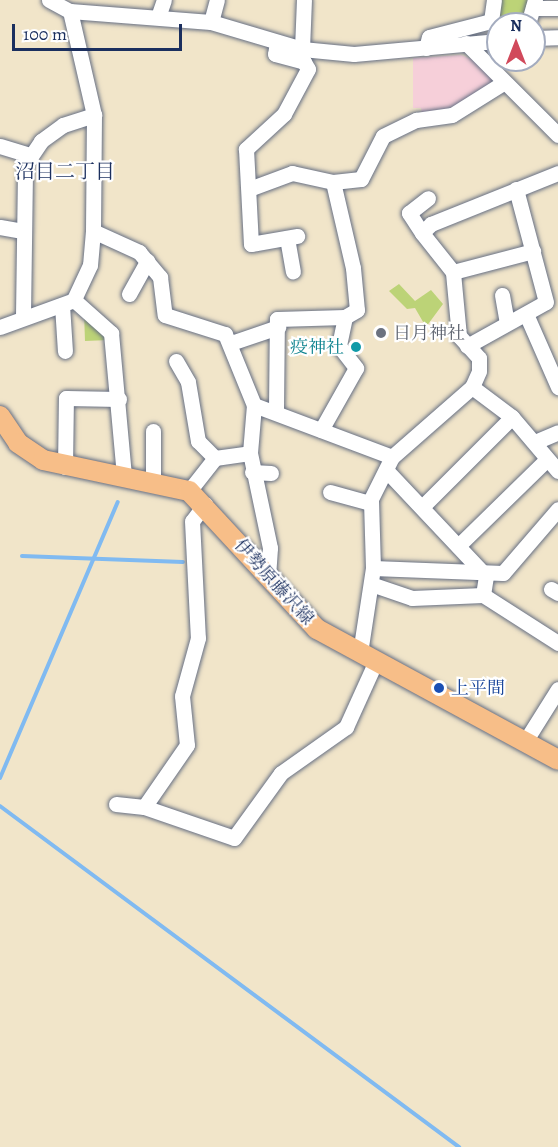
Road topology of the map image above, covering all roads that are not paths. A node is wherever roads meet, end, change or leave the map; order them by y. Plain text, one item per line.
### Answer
1 (164, 0) edge
2 (217, 0) edge
3 (304, 0) edge
4 (494, 0) edge
5 (59, 4) edge
6 (534, 4) edge
7 (558, 8) edge
8 (158, 17) junction
9 (211, 22) junction
10 (277, 42) junction
11 (486, 42) edge
12 (466, 43) junction
13 (426, 48) junction
14 (302, 49) junction
15 (503, 83) junction
16 (94, 115) junction
17 (558, 135) edge
18 (0, 146) edge
19 (29, 155) junction
20 (558, 173) edge
21 (333, 182) junction
22 (249, 189) junction
23 (516, 189) junction
24 (428, 198) dead end
25 (0, 227) edge
26 (23, 231) junction
27 (93, 231) junction
28 (422, 233) junction
29 (532, 251) junction
30 (147, 261) junction
31 (293, 271) dead end
32 (453, 272) junction
33 (129, 294) dead end
34 (502, 295) dead end
35 (68, 303) junction
36 (23, 315) junction
37 (345, 317) junction
38 (507, 322) junction
39 (532, 322) junction
40 (0, 327) edge
41 (278, 327) junction
42 (231, 343) junction
43 (467, 346) junction
44 (65, 351) dead end
45 (554, 361) edge
46 (175, 367) dead end
47 (472, 387) junction
48 (558, 387) edge
49 (119, 399) junction
50 (254, 405) junction
51 (0, 416) edge
52 (282, 416) junction
53 (512, 417) junction
54 (321, 430) junction
55 (153, 431) dead end
56 (558, 432) edge
57 (535, 442) junction
58 (250, 453) junction
59 (215, 458) junction
60 (547, 459) junction
61 (389, 463) junction
62 (65, 467) junction
63 (558, 471) edge
64 (252, 472) junction
65 (272, 472) dead end
66 (124, 475) junction
67 (153, 480) junction
68 (189, 490) junction
69 (330, 492) dead end
70 (370, 502) junction
71 (205, 504) junction
72 (422, 507) junction
73 (558, 509) edge
74 (458, 546) junction
75 (268, 575) junction
76 (372, 576) junction
77 (486, 576) junction
78 (483, 595) junction
79 (558, 643) edge
80 (368, 657) junction
81 (558, 689) edge
82 (526, 740) junction
83 (558, 760) edge
84 (116, 804) dead end
85 (144, 807) junction

1 - 8 street
2 - 9 street
3 - 14 street
4 - 13 street
5 - 8 street
5 - 16 street
6 - 7 street
8 - 9 street
9 - 10 street
10 - 14 street
10 - 22 street
11 - 12 street
12 - 13 street
12 - 15 street
13 - 14 street
15 - 17 street
15 - 21 street
16 - 19 street
16 - 27 street
18 - 19 street
19 - 26 street
20 - 23 street
21 - 22 street
21 - 37 street
22 - 31 street
23 - 28 street
23 - 29 street
24 - 28 street
25 - 26 street
26 - 36 street
27 - 30 street
27 - 35 street
28 - 32 street
29 - 32 street
29 - 39 street
30 - 33 street
30 - 42 street
32 - 43 street
34 - 38 street
35 - 36 street
35 - 44 street
35 - 49 street
36 - 40 street
37 - 41 street
37 - 54 street
38 - 39 street
38 - 43 street
39 - 45 street
41 - 42 street
41 - 52 street
42 - 50 street
43 - 47 street
45 - 48 street
46 - 59 street
47 - 53 street
47 - 61 street
49 - 62 street
49 - 66 street
50 - 52 street
50 - 58 street
51 - 62 main road, 伊勢原藤沢線
52 - 54 street
53 - 57 street
53 - 72 street
54 - 61 street
55 - 67 street
56 - 57 street
57 - 60 street
58 - 59 street
58 - 64 street
59 - 68 street
60 - 63 street
60 - 74 street
61 - 70 street
61 - 72 street
62 - 66 main road, 伊勢原藤沢線
64 - 65 street
64 - 75 street
66 - 67 main road, 伊勢原藤沢線
67 - 68 main road, 伊勢原藤沢線
68 - 71 main road, 伊勢原藤沢線
69 - 70 street
70 - 76 street
71 - 75 main road, 伊勢原藤沢線
71 - 85 street
72 - 74 street
73 - 77 street
74 - 77 street
75 - 80 main road, 伊勢原藤沢線
76 - 77 street
76 - 78 street
76 - 80 street
77 - 78 street
78 - 79 street
80 - 82 main road, 伊勢原藤沢線
80 - 85 street
81 - 82 street
82 - 83 main road, 伊勢原藤沢線
84 - 85 street

